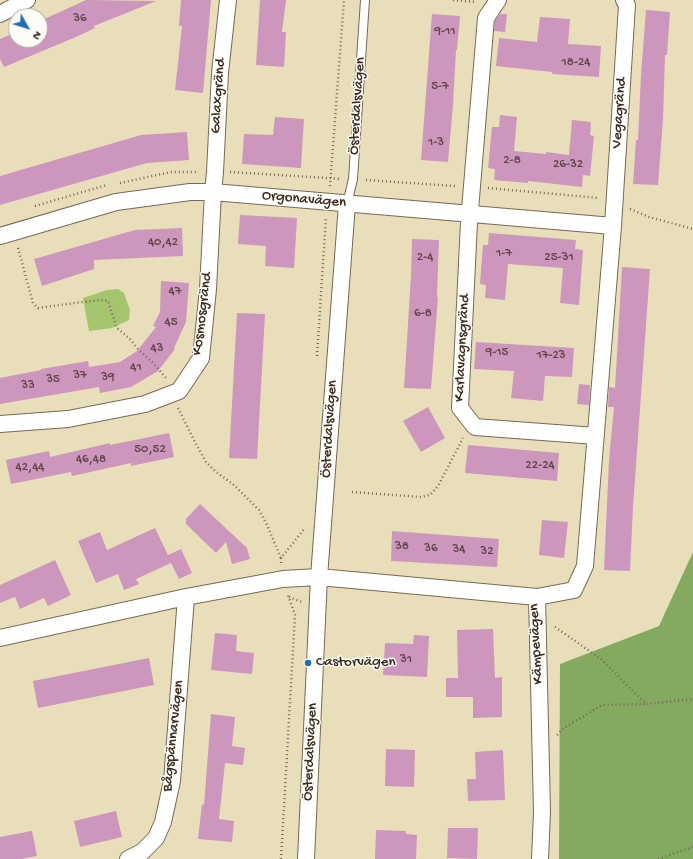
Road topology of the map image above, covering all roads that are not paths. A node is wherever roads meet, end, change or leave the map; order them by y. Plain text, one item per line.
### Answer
1 (28, 0) edge
2 (228, 0) edge
3 (365, 0) edge
4 (498, 0) edge
5 (624, 0) edge
6 (0, 14) edge
7 (213, 192) junction
8 (347, 204) junction
9 (470, 214) junction
10 (613, 226) junction
11 (0, 236) edge
12 (0, 424) edge
13 (596, 436) junction
14 (319, 577) junction
15 (186, 597) junction
16 (537, 597) junction
17 (0, 638) edge
18 (128, 859) edge
19 (306, 859) edge
20 (540, 859) edge

1 - 6 street
2 - 7 street, Galaxgränd
3 - 8 lane, Österdalsvägen
4 - 9 street
5 - 10 street, Vegagränd
7 - 8 street, Orgonavägen
7 - 11 street, Orgonavägen
7 - 12 street, Kosmosgränd
8 - 9 street, Orgonavägen
8 - 14 street, Österdalsvägen
9 - 10 street, Orgonavägen
9 - 13 street, Karlavagnsgränd
10 - 13 street
13 - 16 street
14 - 15 street
14 - 16 street, Kämpevägen
14 - 19 street, Österdalsvägen
15 - 17 street
15 - 18 street, Bågspännarvägen
16 - 20 street, Kämpevägen

